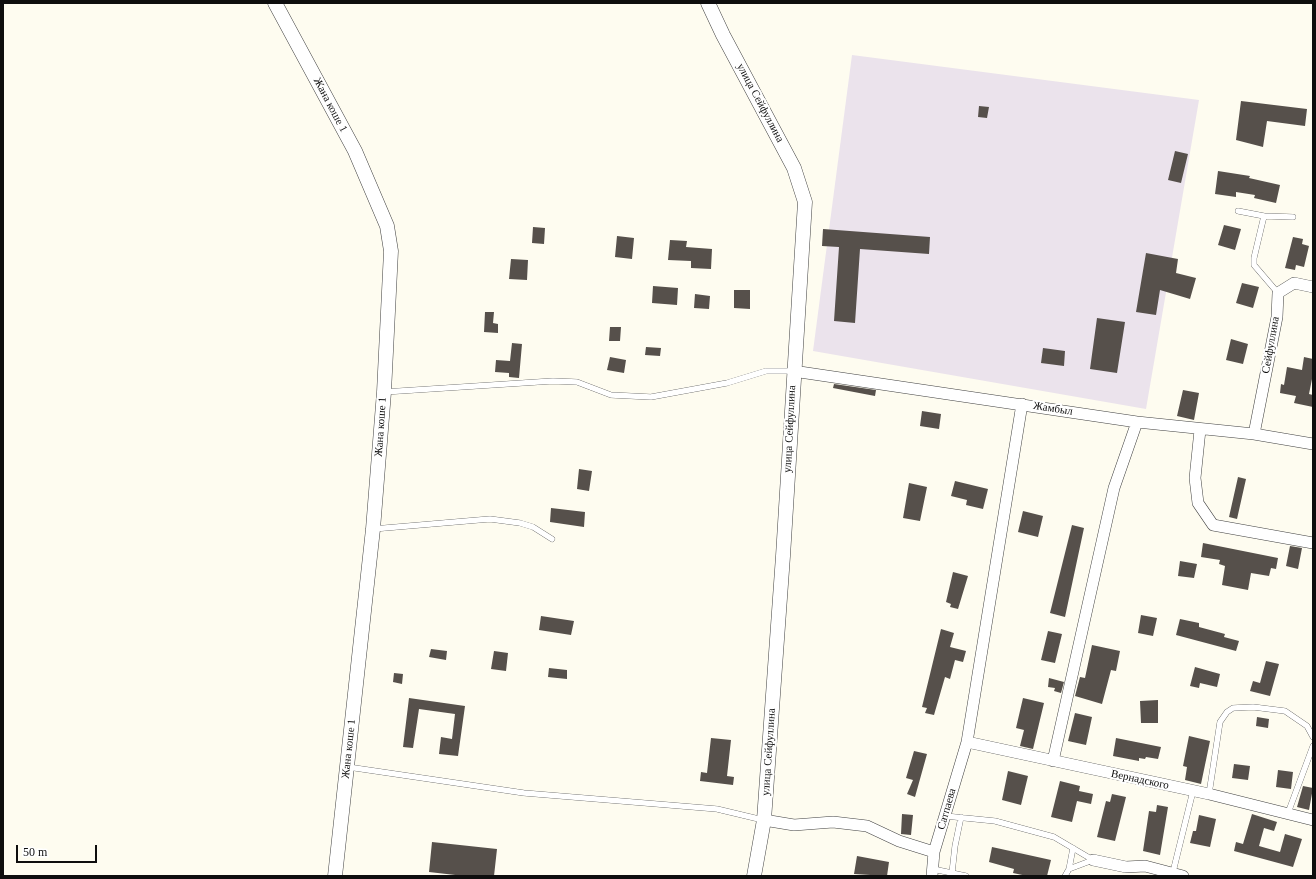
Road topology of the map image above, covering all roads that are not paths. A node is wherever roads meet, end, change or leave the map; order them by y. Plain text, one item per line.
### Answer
1 (275, 3) edge
2 (708, 3) edge
3 (1238, 212) dead end
4 (1264, 216) junction
5 (1293, 217) dead end
6 (1313, 287) edge
7 (1278, 293) junction
8 (793, 371) junction
9 (384, 392) junction
10 (1022, 404) junction
11 (1137, 422) junction
12 (1200, 430) junction
13 (1254, 434) junction
14 (1313, 444) edge
15 (373, 529) junction
16 (552, 539) dead end
17 (1313, 543) edge
18 (1313, 737) edge
19 (967, 742) junction
20 (1313, 746) edge
21 (1053, 761) junction
22 (347, 767) junction
23 (1193, 791) junction
24 (1209, 794) junction
25 (1288, 813) junction
26 (945, 816) junction
27 (961, 818) junction
28 (764, 820) junction
29 (1313, 820) edge
30 (1073, 848) junction
31 (934, 852) junction
32 (1093, 860) junction
33 (1069, 869) junction
34 (932, 873) edge
35 (952, 873) junction
36 (1178, 874) edge
37 (335, 876) edge
38 (754, 876) edge
39 (966, 876) edge
40 (1065, 876) edge

1 - 9 street, Жана коше 1
2 - 8 street, улица Сейфуллина
3 - 4 lane
4 - 5 lane
4 - 7 lane
6 - 7 street
7 - 13 street, Сейфуллина
8 - 9 lane
8 - 10 street, Жамбыл
8 - 28 street, улица Сейфуллина
9 - 15 street, Жана коше 1
10 - 11 street, Жамбыл
10 - 19 street, Сатпаева
11 - 12 street, Жамбыл
11 - 21 street
12 - 13 street, Жамбыл
12 - 17 street
13 - 14 street, Жамбыл
15 - 16 lane
15 - 22 street, Жана коше 1
18 - 24 lane
19 - 21 street, Вернадского
19 - 26 street, Сатпаева
20 - 25 lane
21 - 23 street, Вернадского
22 - 28 lane
22 - 37 street, Жана коше 1
23 - 24 street, Вернадского
23 - 36 lane
24 - 25 street, Вернадского
25 - 29 street, Вернадского
26 - 27 lane
26 - 31 street, Сатпаева
27 - 30 lane
27 - 35 lane
28 - 31 street
28 - 38 street, улица Сейфуллина
30 - 32 lane
30 - 33 lane
31 - 34 street, Сатпаева
32 - 33 lane
32 - 36 street
33 - 40 lane
34 - 35 lane
35 - 39 lane

